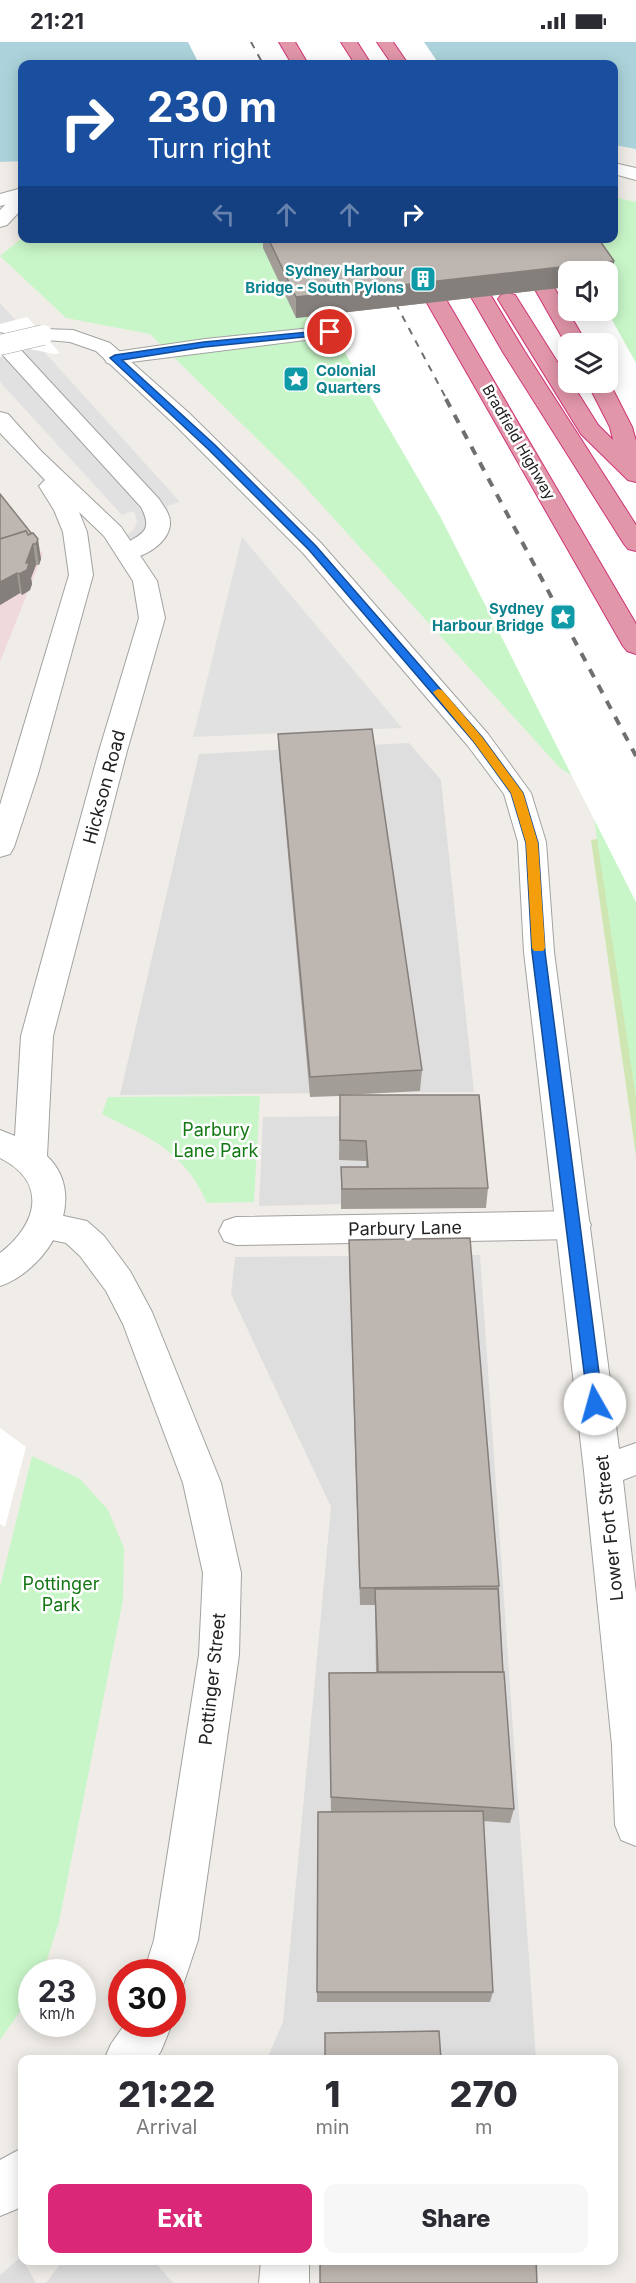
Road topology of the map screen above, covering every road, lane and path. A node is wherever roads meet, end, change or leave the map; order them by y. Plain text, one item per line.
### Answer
1 (287, 42) edge
2 (349, 42) edge
3 (386, 42) edge
4 (298, 60) edge
5 (360, 60) edge
6 (397, 60) edge
7 (618, 170) edge
8 (636, 174) edge
9 (18, 197) edge
10 (0, 200) edge
11 (18, 201) edge
12 (0, 221) edge
13 (403, 243) edge
14 (449, 243) edge
15 (496, 279) edge
16 (542, 284) edge
17 (330, 332) dead end
18 (571, 333) edge
19 (0, 339) edge
20 (0, 345) edge
21 (115, 358) junction
22 (604, 393) edge
23 (0, 419) edge
24 (33, 456) junction
25 (634, 472) edge
26 (636, 544) edge
27 (128, 553) junction
28 (636, 646) edge
29 (0, 847) edge
30 (0, 1143) edge
31 (30, 1160) junction
32 (574, 1225) junction
33 (45, 1226) junction
34 (236, 1232) dead end
35 (0, 1272) edge
36 (625, 1466) edge
37 (634, 1744) edge
38 (636, 1825) edge
39 (170, 1959) edge
40 (144, 2037) edge
41 (131, 2055) edge
42 (18, 2176) edge
43 (0, 2192) edge
44 (285, 2265) edge
45 (284, 2283) edge

1 - 4 highway
2 - 5 highway
3 - 6 highway
7 - 8 street
9 - 10 street
11 - 12 street
13 - 28 highway, Bradfield Highway
14 - 26 highway
15 - 25 highway
16 - 18 highway
17 - 21 street
19 - 27 street
20 - 21 street, Lower Fort Street, bridge
21 - 32 street, Lower Fort Street
22 - 25 highway
23 - 24 street, Hickson Road
24 - 27 street, Hickson Road
24 - 29 street, Hickson Road
27 - 31 street, Hickson Road
30 - 31 street
31 - 33 street
32 - 34 street, Parbury Lane
32 - 36 street, Lower Fort Street
33 - 35 street
33 - 39 street, Pottinger Street
36 - 37 street, Lower Fort Street
37 - 38 street, Lower Fort Street
40 - 41 street
42 - 43 street
44 - 45 street

